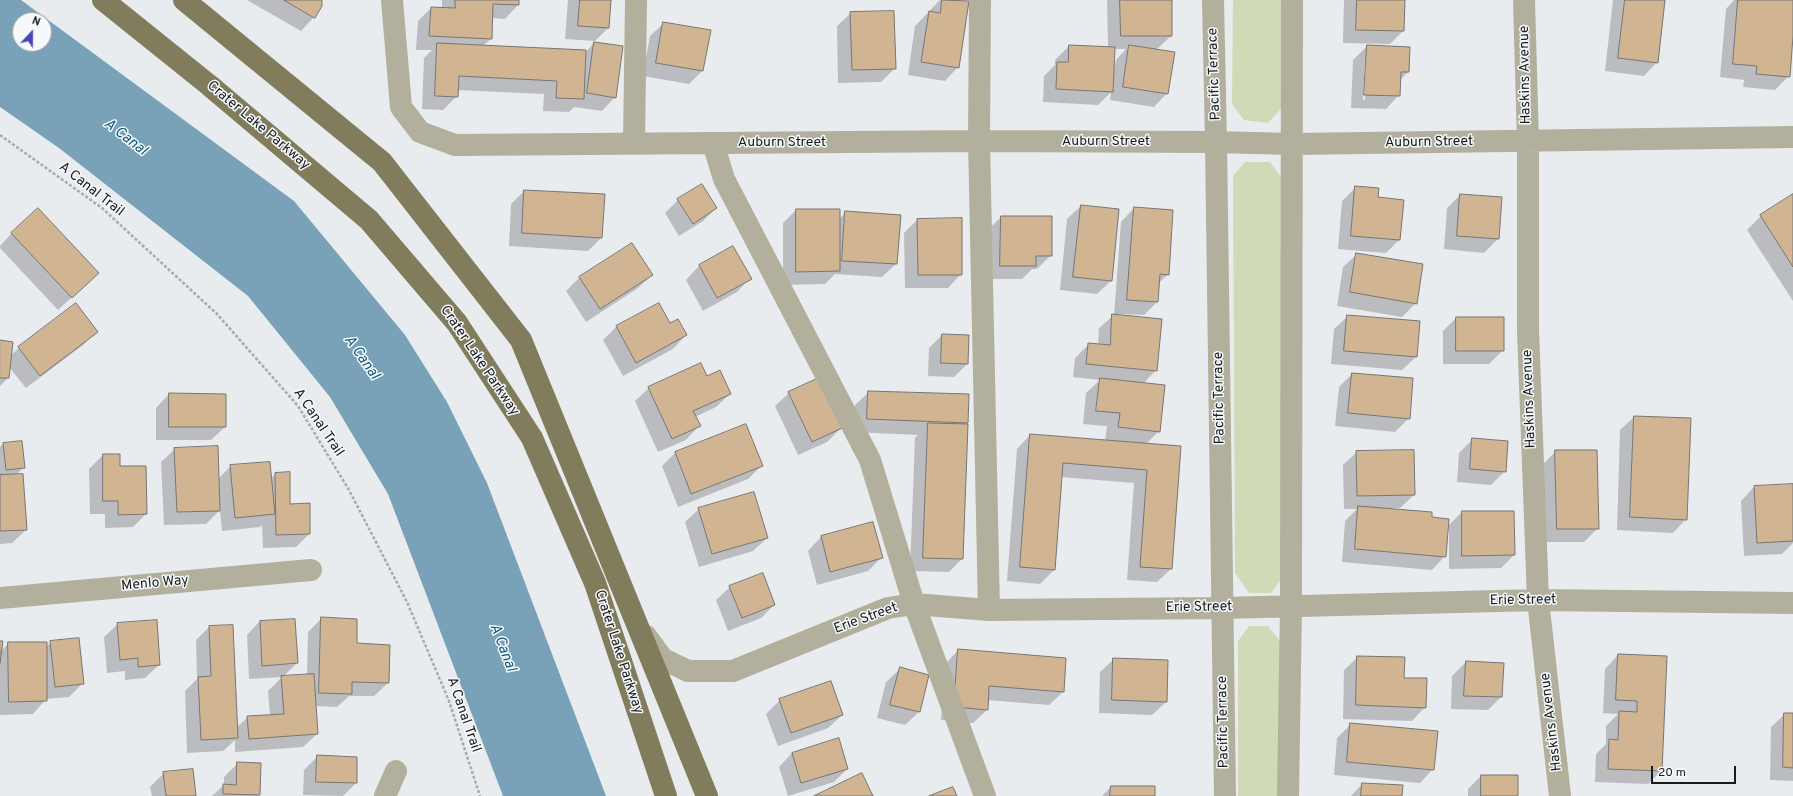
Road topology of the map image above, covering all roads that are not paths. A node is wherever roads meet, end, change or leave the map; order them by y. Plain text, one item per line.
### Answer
1 (103, 0) edge
2 (184, 0) edge
3 (392, 0) edge
4 (636, 0) edge
5 (980, 0) edge
6 (1212, 0) edge
7 (1292, 0) edge
8 (1524, 0) edge
9 (1793, 137) edge
10 (979, 141) junction
11 (1216, 142) junction
12 (1528, 142) junction
13 (713, 143) junction
14 (634, 144) junction
15 (1293, 144) junction
16 (311, 570) dead end
17 (0, 598) edge
18 (1538, 600) junction
19 (1793, 603) edge
20 (914, 604) junction
21 (1291, 606) junction
22 (1222, 608) junction
23 (989, 610) junction
24 (638, 626) junction
25 (396, 771) dead end
26 (385, 796) edge
27 (666, 796) edge
28 (707, 796) edge
29 (985, 796) edge
30 (1225, 796) edge
31 (1288, 796) edge
32 (1560, 796) edge

1 - 27 main road, Crater Lake Parkway
2 - 24 main road, Crater Lake Parkway
3 - 14 street, Auburn Street
4 - 14 street
5 - 10 street
6 - 11 street, Pacific Terrace
7 - 15 street
8 - 12 street, Haskins Avenue
9 - 12 street, Auburn Street
10 - 11 street, Auburn Street
10 - 13 street, Auburn Street
10 - 23 street
11 - 15 street, Auburn Street
11 - 22 street, Pacific Terrace
12 - 15 street, Auburn Street
12 - 18 street, Haskins Avenue
13 - 14 street, Auburn Street
13 - 20 street
15 - 21 street
16 - 17 street, Menlo Way
18 - 19 street, Erie Street
18 - 21 street, Erie Street
18 - 32 street, Haskins Avenue
20 - 23 street, Erie Street
20 - 24 street, Erie Street
20 - 29 street
21 - 22 street, Erie Street
21 - 31 street
22 - 23 street, Erie Street
22 - 30 street, Pacific Terrace
24 - 28 main road, Crater Lake Parkway
25 - 26 street

